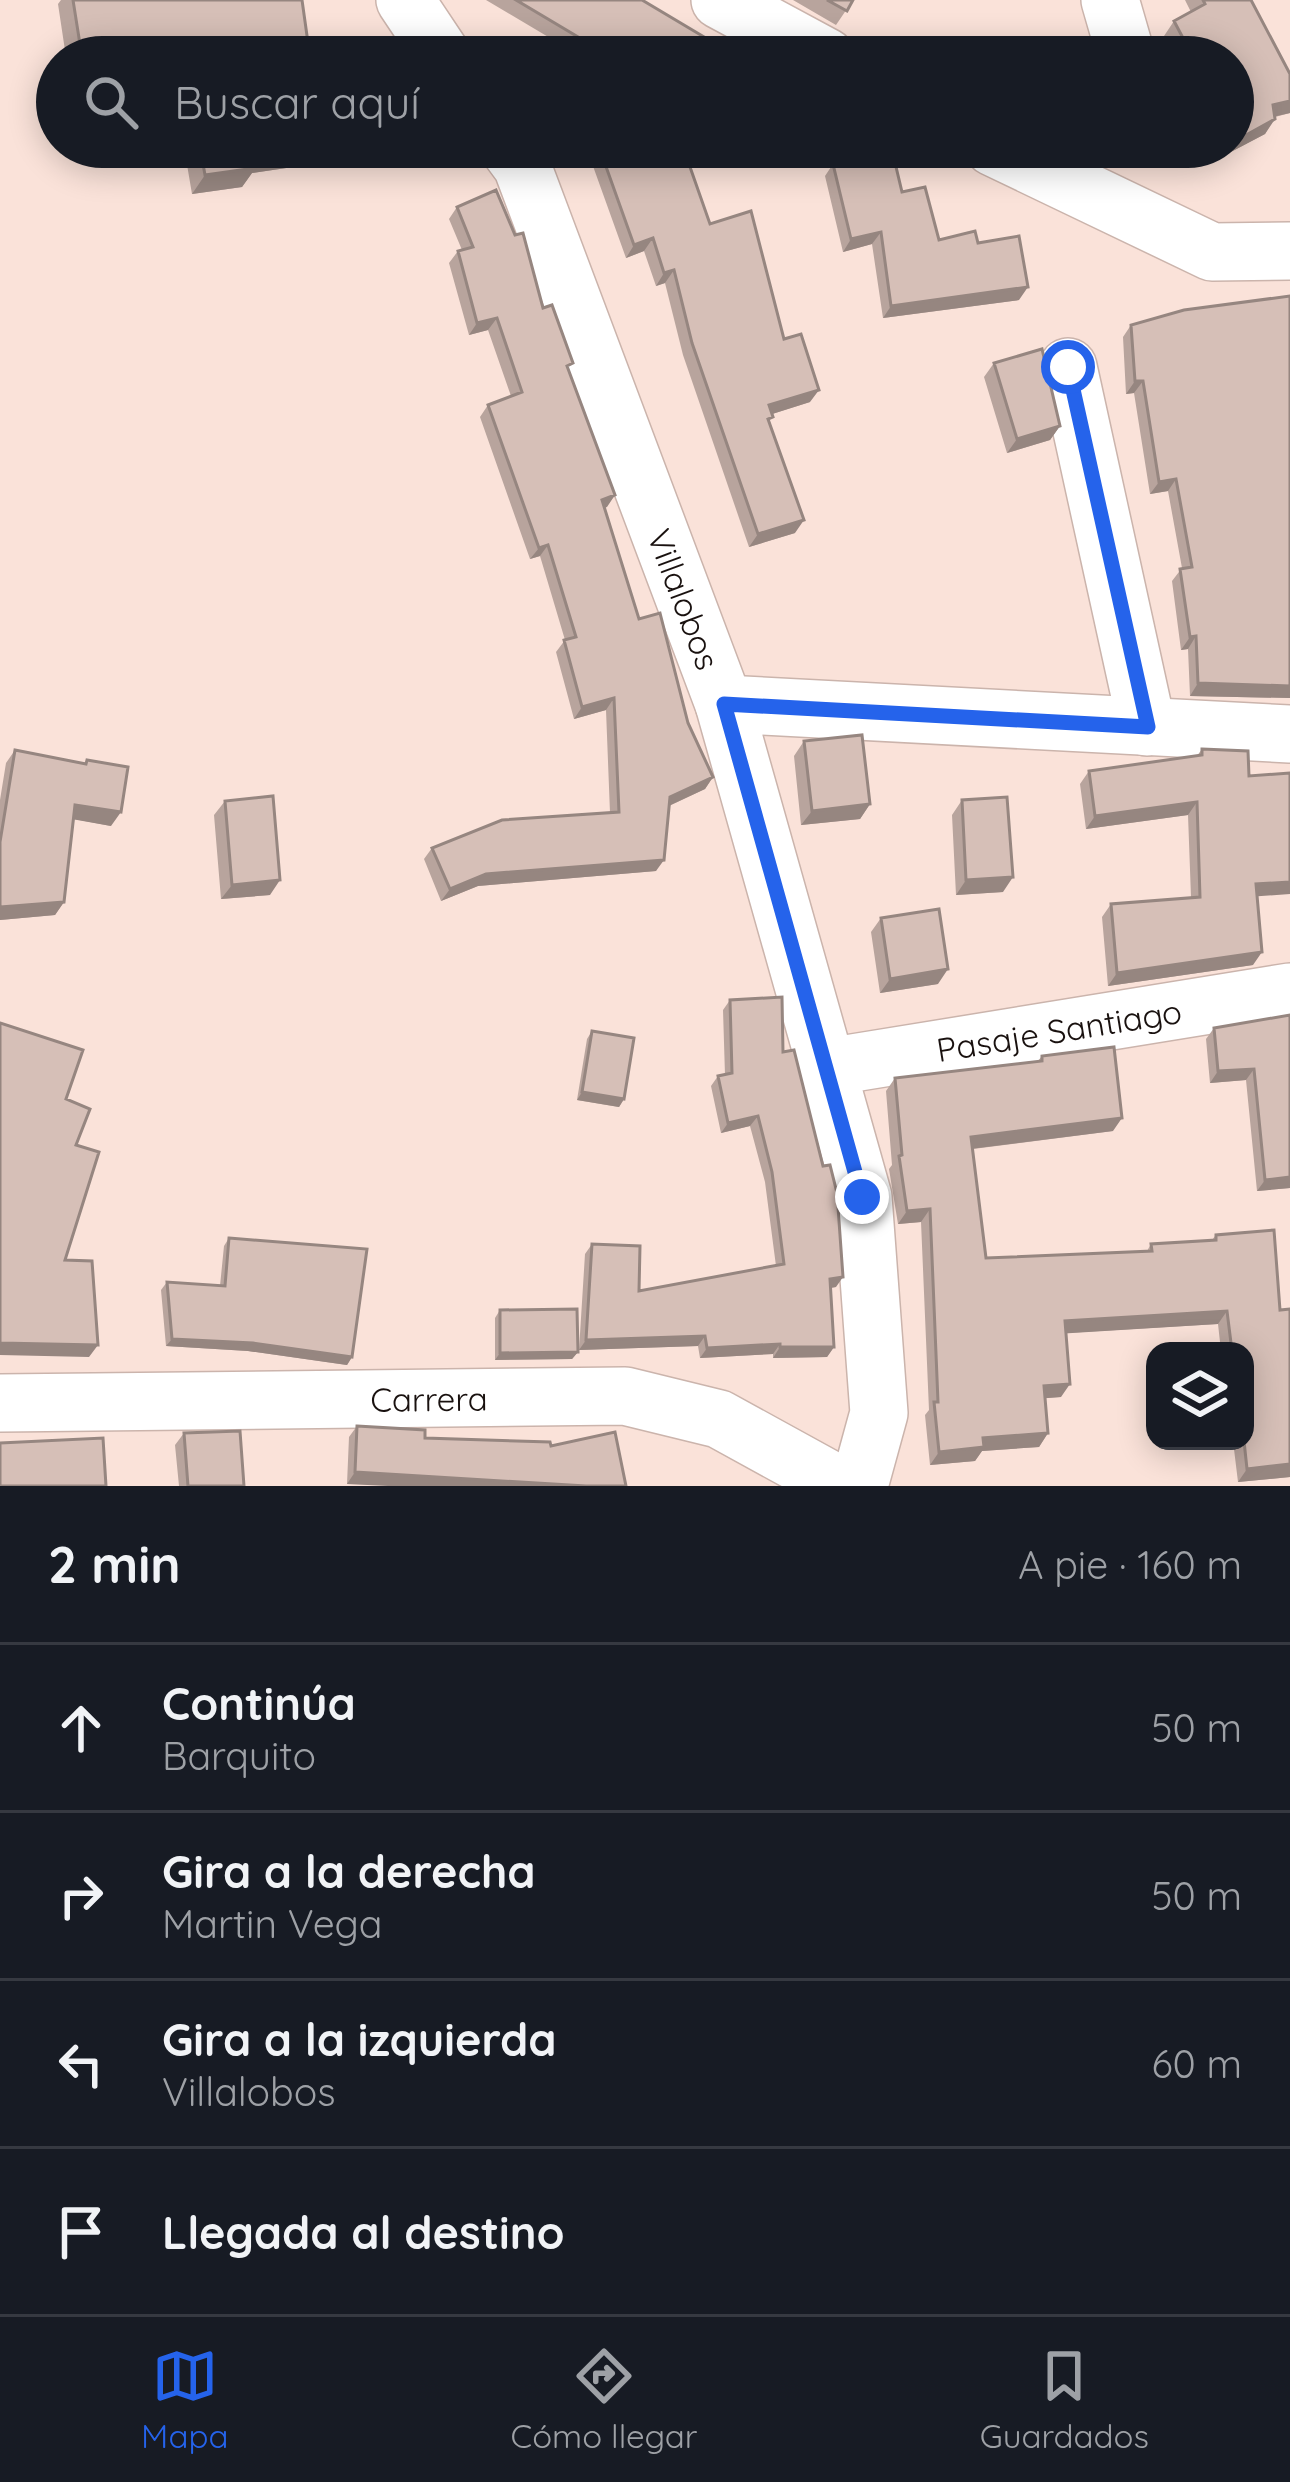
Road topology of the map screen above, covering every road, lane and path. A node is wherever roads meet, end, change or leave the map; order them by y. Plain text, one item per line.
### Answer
1 (405, 0) edge
2 (720, 0) edge
3 (1110, 0) edge
4 (428, 36) edge
5 (787, 36) edge
6 (1120, 36) edge
7 (523, 168) edge
8 (1037, 168) edge
9 (1290, 251) edge
10 (1068, 367) dead end
11 (724, 704) junction
12 (1148, 727) junction
13 (1290, 734) edge
14 (1290, 992) edge
15 (828, 1067) junction
16 (0, 1403) edge
17 (841, 1486) edge
18 (859, 1486) edge

1 - 4 street
2 - 5 street
3 - 6 street
7 - 11 street, Villalobos
8 - 9 street
10 - 12 street
11 - 12 street
11 - 15 street, Villalobos
12 - 13 street
14 - 15 street, Pasaje Santiago
15 - 18 street, Villalobos
16 - 17 street, Carrera

